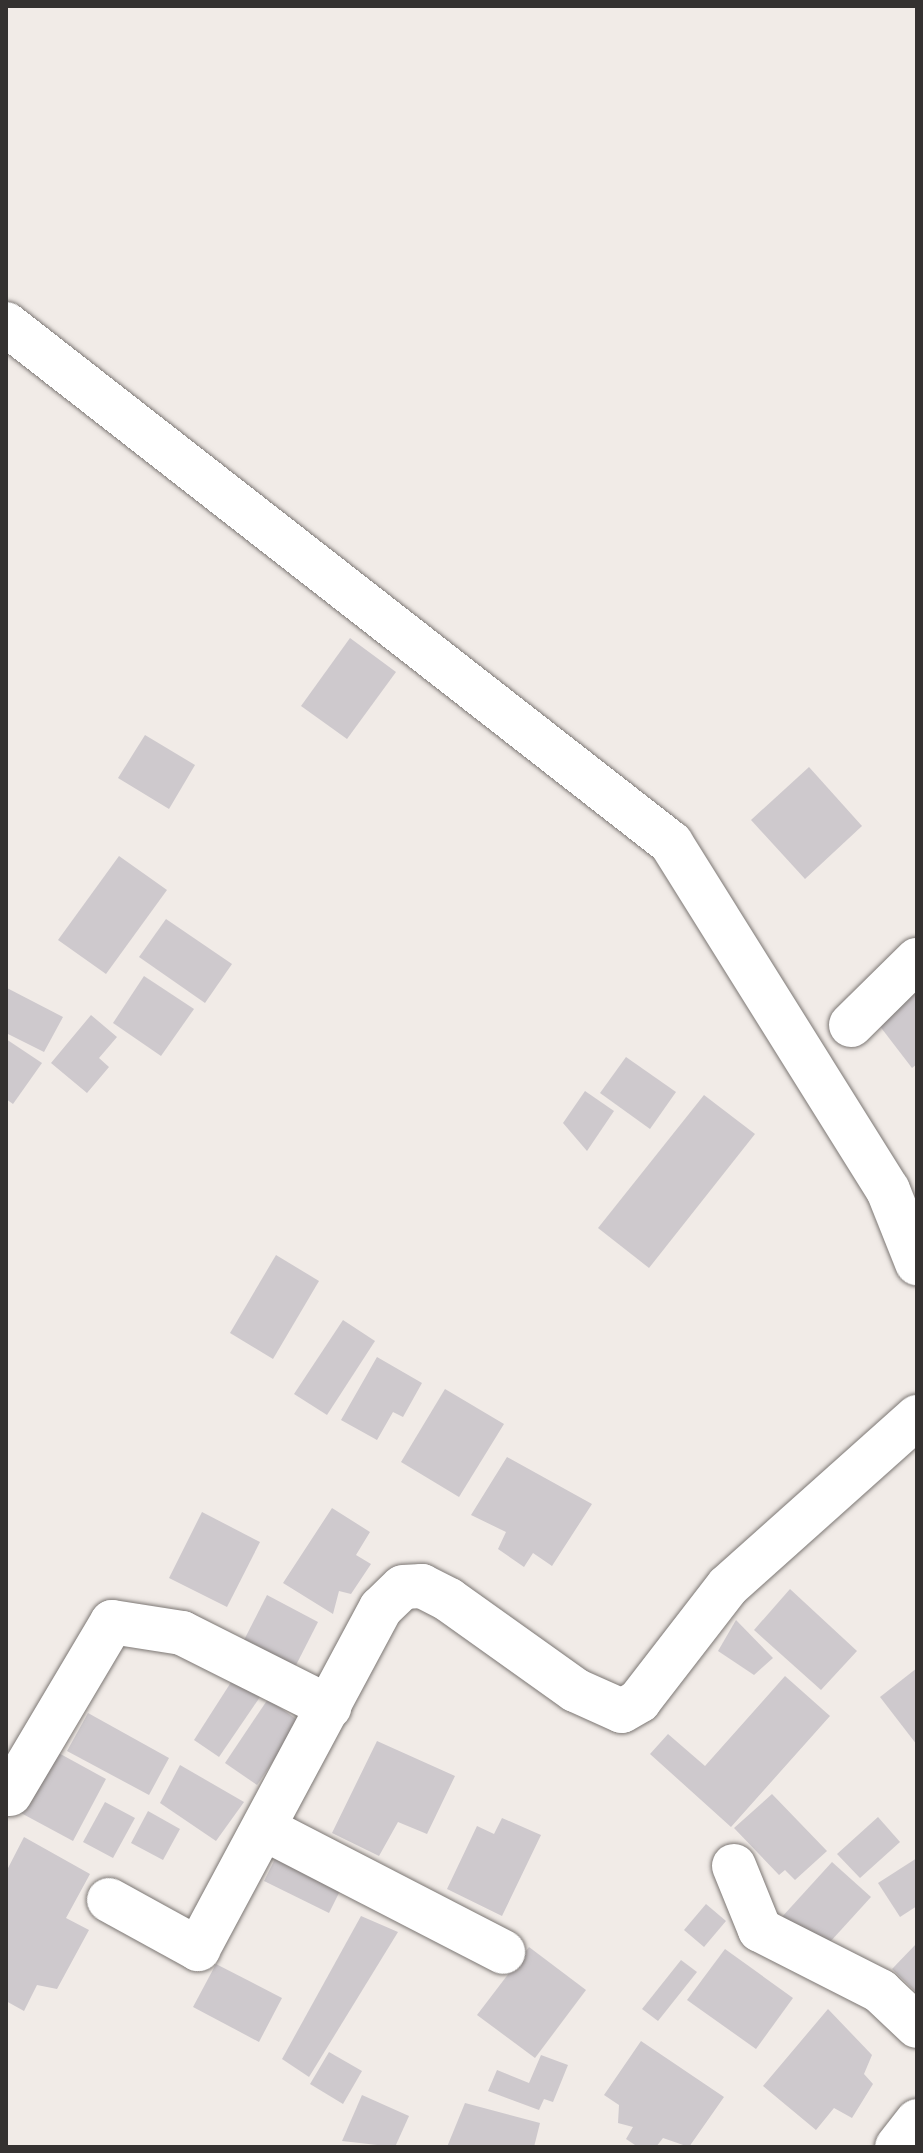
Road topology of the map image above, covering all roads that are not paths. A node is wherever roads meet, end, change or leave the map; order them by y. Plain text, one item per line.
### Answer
1 (6, 324) edge
2 (917, 960) edge
3 (851, 1025) dead end
4 (914, 1240) edge
5 (917, 1417) edge
6 (329, 1707) junction
7 (10, 1794) dead end
8 (265, 1829) junction
9 (734, 1866) dead end
10 (109, 1900) dead end
11 (503, 1952) dead end
12 (917, 2026) edge
13 (917, 2121) edge
14 (897, 2147) edge

1 - 4 street
2 - 3 street
5 - 6 street
6 - 7 street
6 - 8 street
8 - 10 street
8 - 11 street
9 - 12 street
13 - 14 street

